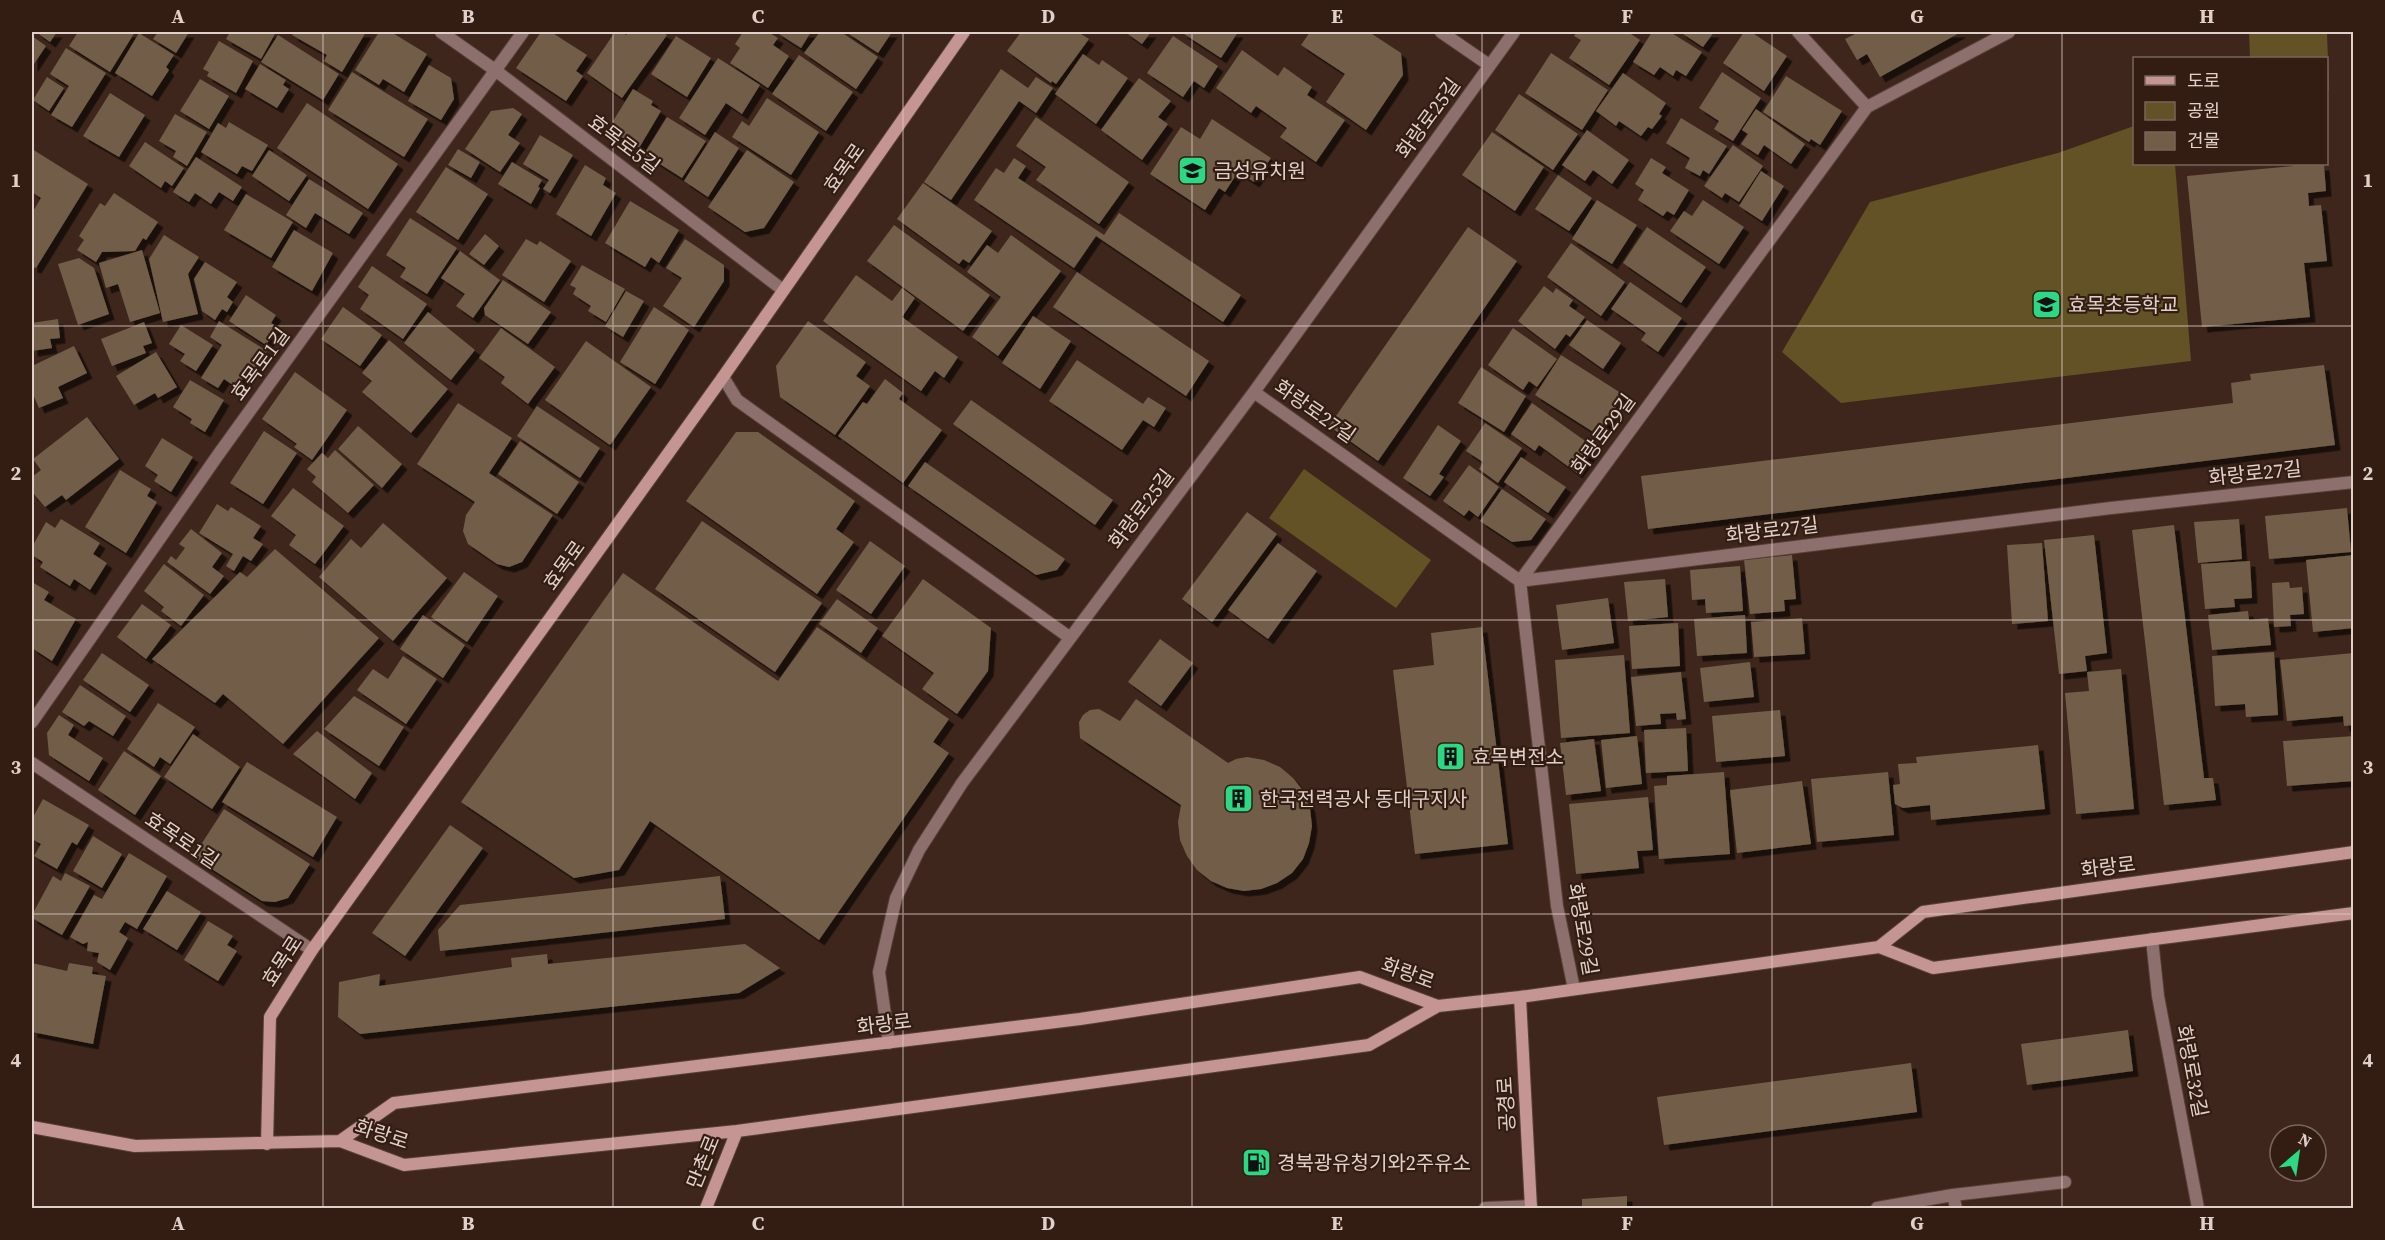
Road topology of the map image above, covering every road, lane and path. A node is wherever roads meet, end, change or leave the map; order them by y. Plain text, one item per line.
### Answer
1 (441, 32) edge
2 (523, 32) edge
3 (964, 32) edge
4 (1441, 32) edge
5 (1514, 32) edge
6 (1798, 32) edge
7 (2009, 32) edge
8 (1490, 65) junction
9 (495, 70) junction
10 (1867, 107) junction
11 (783, 290) junction
12 (723, 377) junction
13 (1254, 392) junction
14 (2354, 482) edge
15 (1520, 581) junction
16 (1069, 637) junction
17 (32, 722) edge
18 (32, 763) edge
19 (2354, 852) edge
20 (2354, 913) edge
21 (2152, 939) junction
22 (1879, 947) junction
23 (312, 950) junction
24 (1574, 989) junction
25 (1520, 997) junction
26 (1438, 1006) junction
27 (889, 1043) junction
28 (32, 1127) edge
29 (737, 1131) junction
30 (340, 1141) junction
31 (267, 1144) junction
32 (2066, 1182) dead end
33 (1953, 1195) junction
34 (1531, 1207) edge
35 (1877, 1208) edge
36 (706, 1209) edge
37 (1485, 1209) edge
38 (1956, 1209) edge
39 (2198, 1209) edge

1 - 9 street, 효목로5길
2 - 9 street, 효목로1길
3 - 11 main road, 효목로
4 - 8 street
5 - 8 street, 화랑로25길
6 - 10 street
7 - 10 street, 화랑로29길
8 - 13 street, 화랑로25길
9 - 11 street, 효목로5길
9 - 17 street, 효목로1길
10 - 15 street, 화랑로29길
11 - 12 main road, 효목로
12 - 16 street
12 - 23 main road, 효목로
13 - 15 street, 화랑로27길
13 - 16 street, 화랑로25길
14 - 15 street, 화랑로27길
15 - 24 street, 화랑로29길
16 - 27 street, 화랑로25길
18 - 23 street, 효목로1길
19 - 22 main road, 화랑로
20 - 21 main road, 화랑로
21 - 22 main road, 화랑로
21 - 39 street, 화랑로32길
22 - 24 main road, 화랑로
23 - 31 main road, 효목로
24 - 25 main road, 화랑로
25 - 26 main road, 화랑로
25 - 34 main road, 공경로
26 - 27 main road, 화랑로
26 - 29 main road, 화랑로
27 - 30 main road, 화랑로
28 - 31 main road, 화랑로
29 - 30 main road, 화랑로
29 - 36 main road, 만촌로
30 - 31 main road, 화랑로
32 - 33 street
33 - 35 street
33 - 38 street
34 - 37 street

